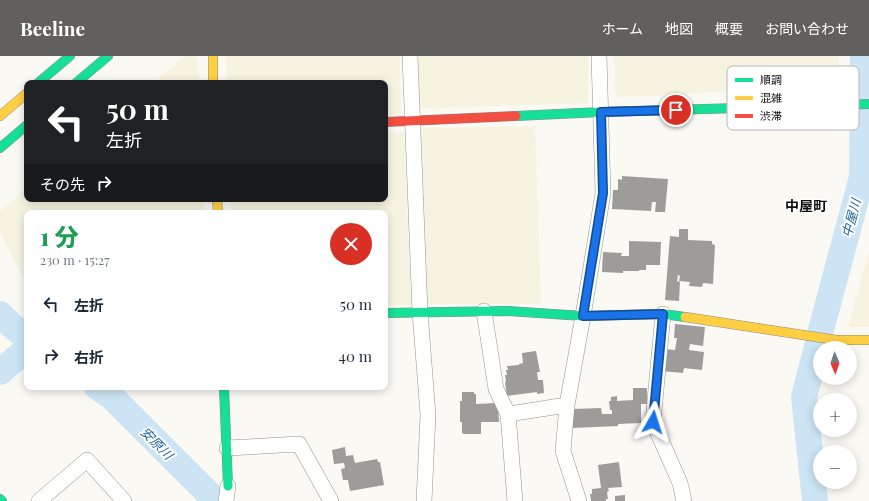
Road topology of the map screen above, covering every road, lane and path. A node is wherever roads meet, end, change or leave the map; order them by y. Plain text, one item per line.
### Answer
1 (70, 56) edge
2 (108, 56) edge
3 (213, 56) edge
4 (410, 56) edge
5 (599, 56) edge
6 (42, 80) edge
7 (80, 80) edge
8 (213, 80) edge
9 (24, 96) edge
10 (727, 108) edge
11 (601, 112) junction
12 (0, 116) edge
13 (412, 121) junction
14 (388, 122) edge
15 (24, 128) edge
16 (0, 148) edge
17 (484, 311) junction
18 (420, 312) junction
19 (388, 313) edge
20 (663, 314) junction
21 (583, 316) junction
22 (869, 340) edge
23 (224, 390) edge
24 (567, 405) junction
25 (508, 414) junction
26 (226, 448) junction
27 (227, 494) edge
28 (39, 501) edge
29 (124, 501) edge
30 (331, 501) edge
31 (424, 501) edge
32 (515, 501) edge
33 (579, 501) edge
34 (684, 501) edge

1 - 6 main road
2 - 7 main road
3 - 8 main road
4 - 13 street
5 - 11 street
9 - 12 main road
10 - 11 main road
11 - 13 main road
11 - 21 street
13 - 14 main road
13 - 18 street
15 - 16 main road
17 - 18 main road
17 - 21 main road
17 - 25 street
18 - 19 main road
18 - 31 street
20 - 21 main road
20 - 22 main road
20 - 34 street
21 - 24 street
23 - 26 main road
24 - 25 street
24 - 33 street
25 - 32 street
26 - 27 main road
26 - 30 street
28 - 29 street

